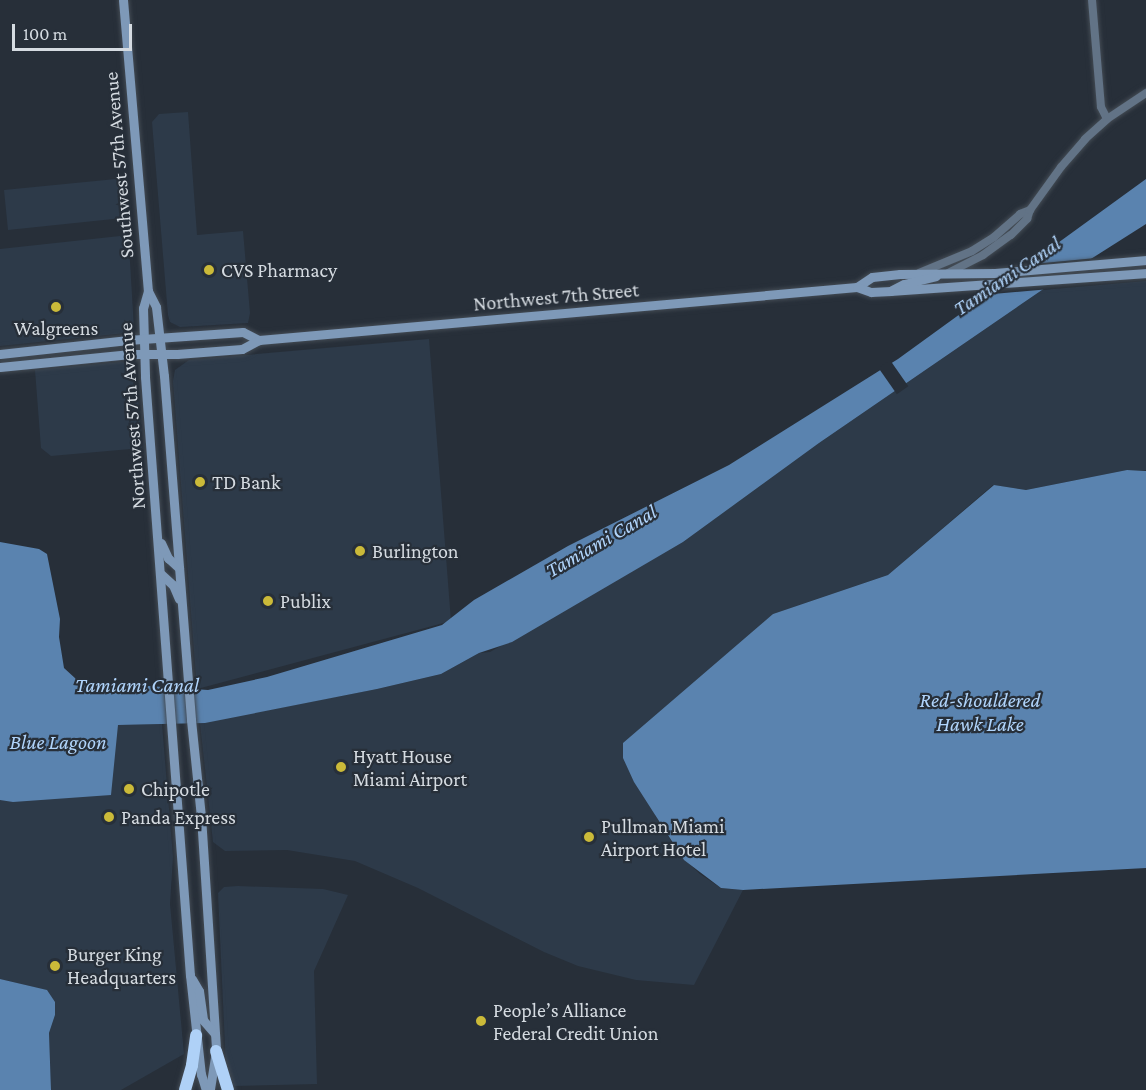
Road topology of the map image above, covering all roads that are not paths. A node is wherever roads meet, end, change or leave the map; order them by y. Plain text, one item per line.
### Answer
1 (123, 0) edge
2 (1092, 0) edge
3 (1146, 93) edge
4 (1107, 119) junction
5 (1030, 210) junction
6 (1146, 260) edge
7 (919, 273) junction
8 (947, 273) junction
9 (1146, 273) edge
10 (857, 287) junction
11 (148, 291) junction
12 (891, 291) junction
13 (144, 339) junction
14 (159, 339) junction
15 (259, 340) junction
16 (0, 354) edge
17 (145, 354) junction
18 (161, 354) junction
19 (0, 367) edge
20 (158, 535) junction
21 (179, 568) junction
22 (161, 574) junction
23 (182, 610) junction
24 (190, 975) junction
25 (215, 1034) junction
26 (196, 1035) junction
27 (216, 1051) junction
28 (185, 1090) edge
29 (208, 1090) edge
30 (228, 1090) edge

1 - 11 main road, Southwest 57th Avenue
2 - 4 street
3 - 4 street
4 - 5 street
5 - 7 street
5 - 8 street
6 - 8 main road, Northwest 7th Street
7 - 8 main road, Northwest 7th Street
7 - 10 main road, Northwest 7th Street
8 - 12 main road
9 - 12 main road, Northwest 7th Street
10 - 12 main road, Northwest 7th Street
10 - 15 main road, Northwest 7th Street
11 - 13 main road, Northwest 57th Avenue
11 - 14 main road, Northwest 57th Avenue
13 - 14 main road, Northwest 7th Street
13 - 16 main road, Northwest 7th Street
13 - 17 main road, Northwest 57th Avenue
14 - 15 main road, Northwest 7th Street
14 - 18 main road, Northwest 57th Avenue
15 - 18 main road, Northwest 7th Street
17 - 18 main road, Northwest 7th Street
17 - 19 main road, Northwest 7th Street
17 - 20 main road, Northwest 57th Avenue
18 - 21 main road, Northwest 57th Avenue
20 - 21 main road
20 - 22 main road, Northwest 57th Avenue
21 - 23 main road, Northwest 57th Avenue
22 - 23 main road
22 - 24 main road, Northwest 57th Avenue
23 - 25 main road, Northwest 57th Avenue
24 - 25 main road
24 - 26 main road, Northwest 57th Avenue
25 - 27 main road, Northwest 57th Avenue
26 - 28 highway
26 - 29 main road, Northwest 57th Avenue
27 - 29 main road, Northwest 57th Avenue
27 - 30 highway

